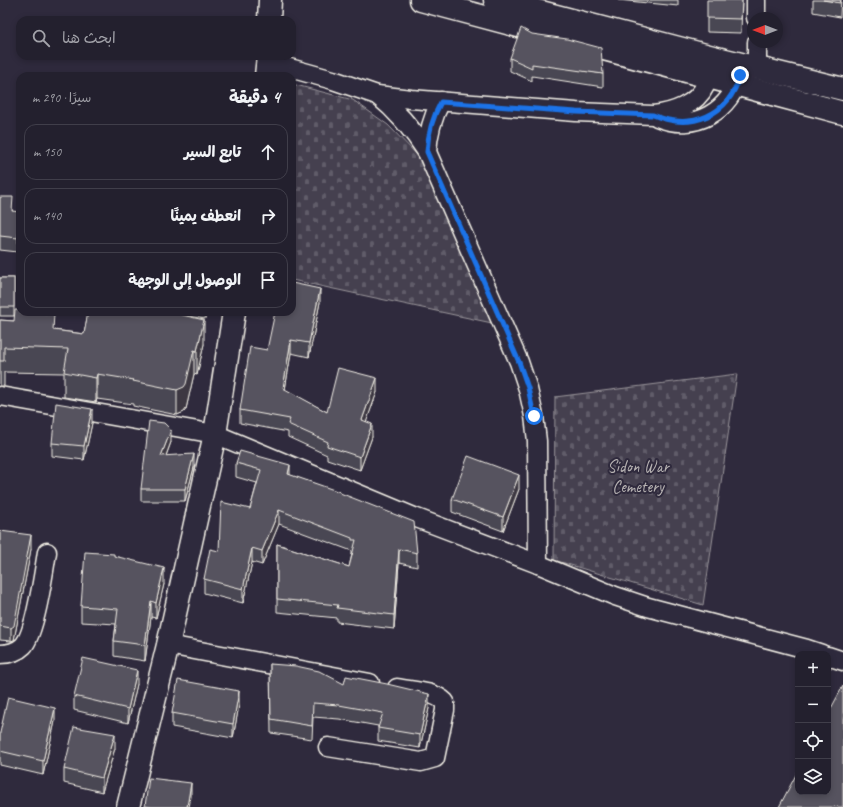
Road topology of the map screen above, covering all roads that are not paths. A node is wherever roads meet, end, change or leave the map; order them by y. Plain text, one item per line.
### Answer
1 (270, 0) edge
2 (421, 0) edge
3 (495, 0) edge
4 (756, 0) edge
5 (756, 12) edge
6 (269, 16) edge
7 (755, 48) edge
8 (267, 65) edge
9 (710, 67) junction
10 (745, 73) junction
11 (843, 89) edge
12 (377, 94) junction
13 (441, 102) junction
14 (843, 113) edge
15 (653, 115) junction
16 (427, 152) junction
17 (233, 316) edge
18 (0, 396) edge
19 (215, 434) junction
20 (46, 552) dead end
21 (538, 564) junction
22 (168, 645) junction
23 (813, 651) edge
24 (0, 654) edge
25 (831, 657) edge
26 (843, 661) edge
27 (328, 747) dead end
28 (128, 807) edge

1 - 6 main road
2 - 9 main road
3 - 9 main road
4 - 5 street
7 - 10 street
8 - 12 street
9 - 10 main road
9 - 15 street
10 - 11 main road
10 - 14 main road
10 - 15 street
12 - 13 street
12 - 16 street
13 - 15 street
13 - 16 street
16 - 21 street
17 - 19 main road
18 - 19 street
19 - 21 street
19 - 22 main road
20 - 24 street
21 - 23 street
22 - 27 street
22 - 28 main road
25 - 26 street

